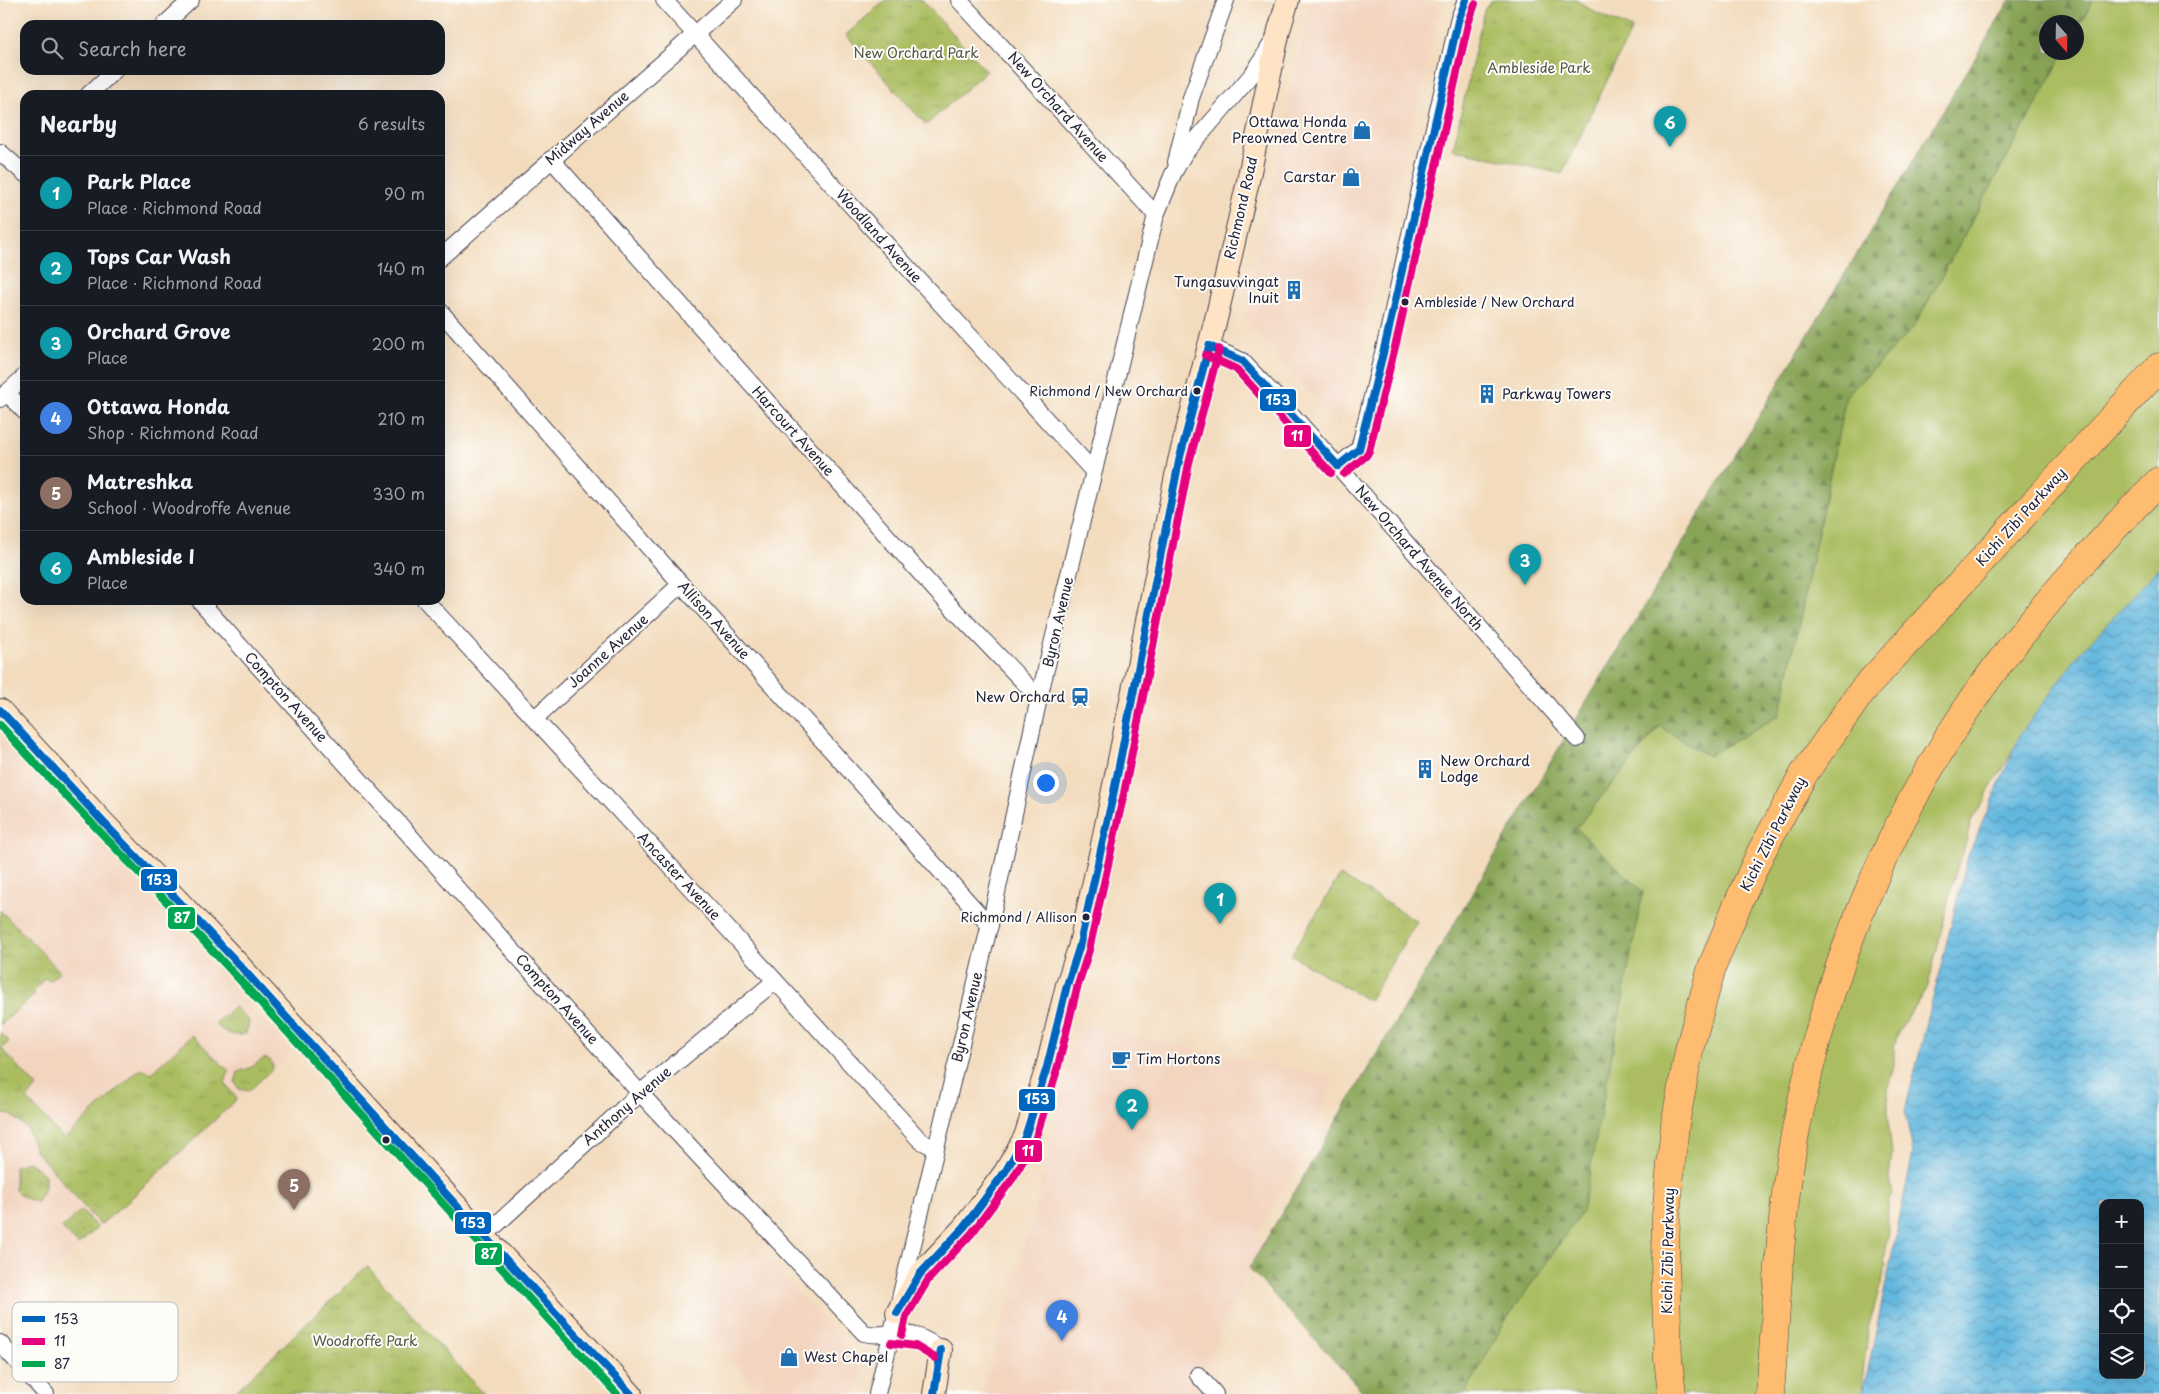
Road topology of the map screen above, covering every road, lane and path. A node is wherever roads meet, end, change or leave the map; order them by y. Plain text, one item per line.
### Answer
1 (191, 0) edge
2 (664, 0) edge
3 (734, 0) edge
4 (960, 0) edge
5 (1226, 0) edge
6 (1288, 0) edge
7 (1466, 0) edge
8 (169, 20) edge
9 (1279, 30) junction
10 (695, 34) junction
11 (110, 75) edge
12 (93, 90) edge
13 (0, 152) edge
14 (551, 159) junction
15 (20, 162) edge
16 (1173, 174) junction
17 (1156, 215) junction
18 (445, 254) edge
19 (445, 317) edge
20 (1209, 346) junction
21 (2159, 367) edge
22 (20, 381) edge
23 (4, 396) edge
24 (20, 408) edge
25 (1338, 466) junction
26 (1093, 471) junction
27 (2159, 481) edge
28 (681, 584) junction
29 (203, 605) edge
30 (430, 605) edge
31 (1040, 698) junction
32 (0, 710) edge
33 (534, 719) junction
34 (1577, 739) dead end
35 (990, 926) junction
36 (775, 981) junction
37 (640, 1093) junction
38 (936, 1148) junction
39 (484, 1236) junction
40 (895, 1323) junction
41 (941, 1350) joint
42 (1198, 1375) dead end
43 (33, 1382) edge
44 (46, 1394) edge
45 (631, 1394) edge
46 (877, 1394) edge
47 (934, 1394) edge
48 (1215, 1394) edge
49 (1672, 1394) edge
50 (1770, 1394) edge

1 - 8 street
2 - 10 street, Woodland Avenue
3 - 10 street, Midway Avenue
4 - 17 street, New Orchard Avenue
5 - 16 street
6 - 9 main road, Richmond Road
7 - 25 street
9 - 16 street, Byron Avenue
9 - 20 main road, Richmond Road
10 - 14 street, Midway Avenue
10 - 26 street, Woodland Avenue
11 - 12 street
13 - 15 street
14 - 18 street, Midway Avenue
14 - 31 street, Harcourt Avenue
16 - 17 street, Byron Avenue
17 - 26 street, Byron Avenue
19 - 28 street, Allison Avenue
20 - 25 street, New Orchard Avenue North
20 - 40 main road, Richmond Road
21 - 49 highway, Kichi Zībī Parkway
22 - 23 street
23 - 24 street
25 - 34 street, New Orchard Avenue North
26 - 31 street, Byron Avenue
27 - 50 highway
28 - 33 street, Joanne Avenue
28 - 35 street, Allison Avenue
29 - 37 street, Compton Avenue
30 - 33 street, Ancaster Avenue
31 - 35 street, Byron Avenue
32 - 39 main road
33 - 36 street, Ancaster Avenue
35 - 38 street, Byron Avenue
36 - 37 street, Anthony Avenue
36 - 38 street, Ancaster Avenue
37 - 39 street, Anthony Avenue
37 - 40 street, Compton Avenue
38 - 40 street, Byron Avenue
39 - 45 main road
40 - 41 street, Compton Avenue
40 - 46 street, Byron Avenue
41 - 47 main road
42 - 48 street
43 - 44 street

